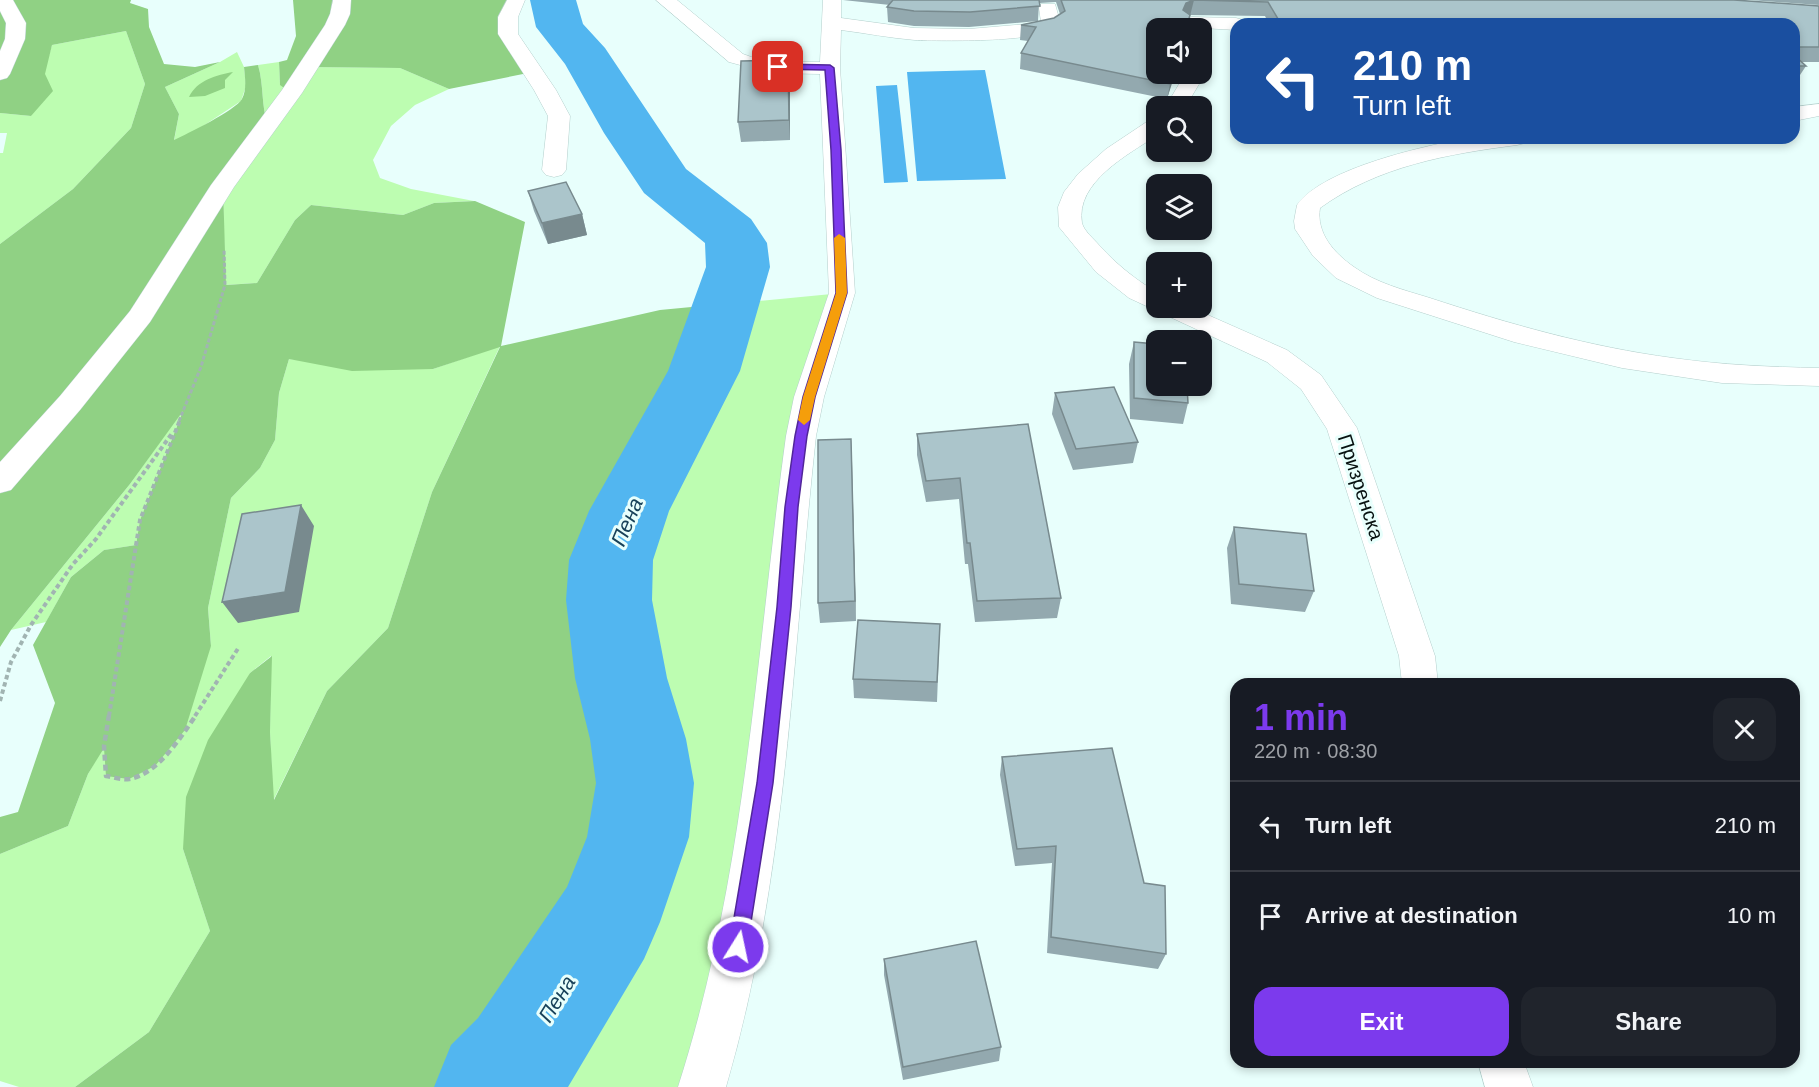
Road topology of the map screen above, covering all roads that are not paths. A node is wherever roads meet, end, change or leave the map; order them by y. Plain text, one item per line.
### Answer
1 (4, 0) edge
2 (342, 0) edge
3 (516, 0) edge
4 (664, 0) edge
5 (1048, 8) dead end
6 (832, 11) edge
7 (1212, 22) edge
8 (1230, 23) edge
9 (830, 68) junction
10 (0, 74) edge
11 (1819, 110) edge
12 (1800, 113) edge
13 (1146, 133) edge
14 (1473, 144) edge
15 (554, 170) dead end
16 (1146, 297) edge
17 (1192, 318) edge
18 (1819, 377) edge
19 (0, 482) edge
20 (1419, 678) edge
21 (1503, 1068) edge
22 (702, 1087) edge
23 (1509, 1087) edge

1 - 10 street
2 - 19 street
3 - 15 street
4 - 9 street
5 - 6 street
6 - 9 street
7 - 8 street
9 - 22 street
11 - 12 street
13 - 16 street
14 - 18 street
17 - 20 street, Призренска
21 - 23 street

